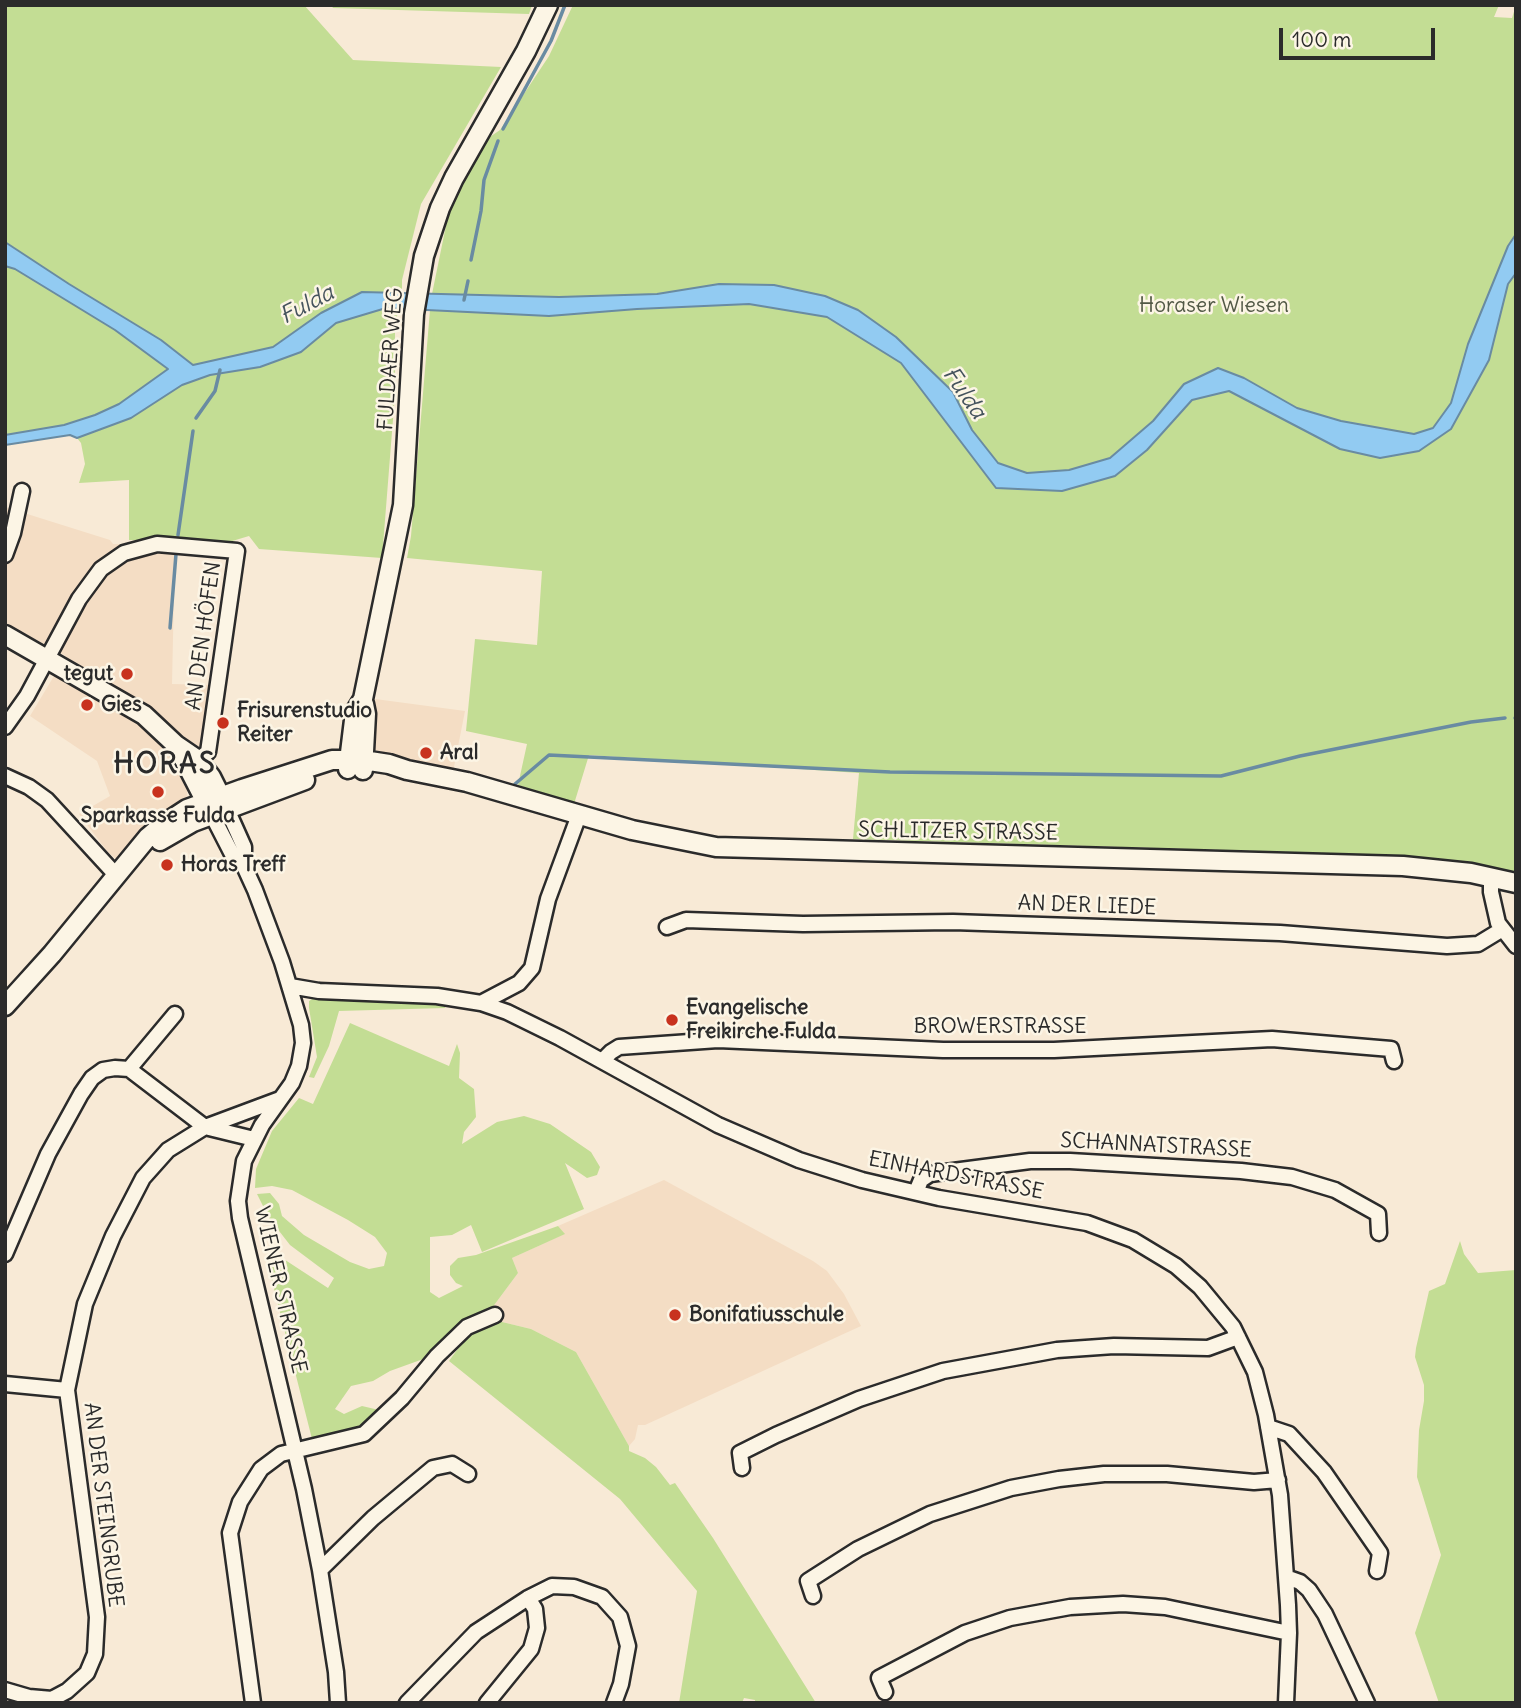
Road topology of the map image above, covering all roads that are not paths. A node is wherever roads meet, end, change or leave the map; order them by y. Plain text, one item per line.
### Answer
1 (548, 5) edge
2 (22, 491) dead end
3 (5, 555) edge
4 (5, 635) edge
5 (47, 659) junction
6 (5, 727) edge
7 (176, 745) junction
8 (198, 760) junction
9 (356, 765) junction
10 (5, 776) edge
11 (217, 806) junction
12 (579, 815) junction
13 (116, 875) junction
14 (1491, 877) junction
15 (1516, 883) edge
16 (667, 927) dead end
17 (1502, 930) junction
18 (1516, 946) edge
19 (290, 986) junction
20 (481, 1003) junction
21 (5, 1006) edge
22 (175, 1014) dead end
23 (602, 1061) junction
24 (1394, 1061) dead end
25 (129, 1069) junction
26 (282, 1098) junction
27 (205, 1126) junction
28 (254, 1139) junction
29 (916, 1192) junction
30 (1379, 1233) dead end
31 (5, 1254) edge
32 (495, 1315) dead end
33 (1238, 1337) junction
34 (5, 1384) edge
35 (67, 1390) junction
36 (1268, 1427) junction
37 (295, 1451) junction
38 (742, 1468) dead end
39 (468, 1474) dead end
40 (1278, 1480) junction
41 (320, 1570) junction
42 (1377, 1571) dead end
43 (1286, 1577) junction
44 (813, 1596) dead end
45 (528, 1598) junction
46 (1289, 1633) junction
47 (5, 1690) edge
48 (885, 1692) dead end
49 (253, 1703) edge
50 (338, 1703) edge
51 (407, 1703) edge
52 (487, 1703) edge
53 (614, 1703) edge
54 (1286, 1703) edge
55 (1367, 1703) edge

1 - 9 main road, FULDAER WEG
2 - 3 street
4 - 5 main road
5 - 6 street
5 - 7 main road
5 - 8 street, AN DEN HÖFEN
7 - 8 main road
7 - 11 main road
8 - 11 main road
9 - 11 main road, SCHLITZER STRASSE
9 - 12 main road, SCHLITZER STRASSE
10 - 13 street
11 - 13 main road, SCHLITZER STRASSE
11 - 19 street, WIENER STRASSE
12 - 14 main road, SCHLITZER STRASSE
12 - 20 street
13 - 21 main road, SCHLITZER STRASSE
14 - 15 main road, SCHLITZER STRASSE
14 - 17 street
16 - 17 street, AN DER LIEDE
17 - 18 street
19 - 20 street, EINHARDSTRASSE
19 - 26 street, WIENER STRASSE
20 - 23 street, EINHARDSTRASSE
22 - 25 street
23 - 24 street, BROWERSTRASSE
23 - 29 street, EINHARDSTRASSE
25 - 27 street
25 - 31 street
26 - 27 street, AN DER STEINGRUBE
26 - 28 street, WIENER STRASSE
27 - 28 street
27 - 35 street, AN DER STEINGRUBE
28 - 37 street, WIENER STRASSE
29 - 30 street, SCHANNATSTRASSE
29 - 33 street, EINHARDSTRASSE
32 - 37 street
33 - 36 street, EINHARDSTRASSE
33 - 38 street
34 - 35 street
35 - 47 street, AN DER STEINGRUBE
36 - 40 street, EINHARDSTRASSE
36 - 42 street
37 - 41 street, WIENER STRASSE
37 - 49 street
39 - 41 street
40 - 43 street, EINHARDSTRASSE
40 - 44 street
41 - 50 street, WIENER STRASSE
43 - 46 street, EINHARDSTRASSE
43 - 55 street
45 - 51 street
45 - 52 street
45 - 53 street
46 - 48 street
46 - 54 street, EINHARDSTRASSE

